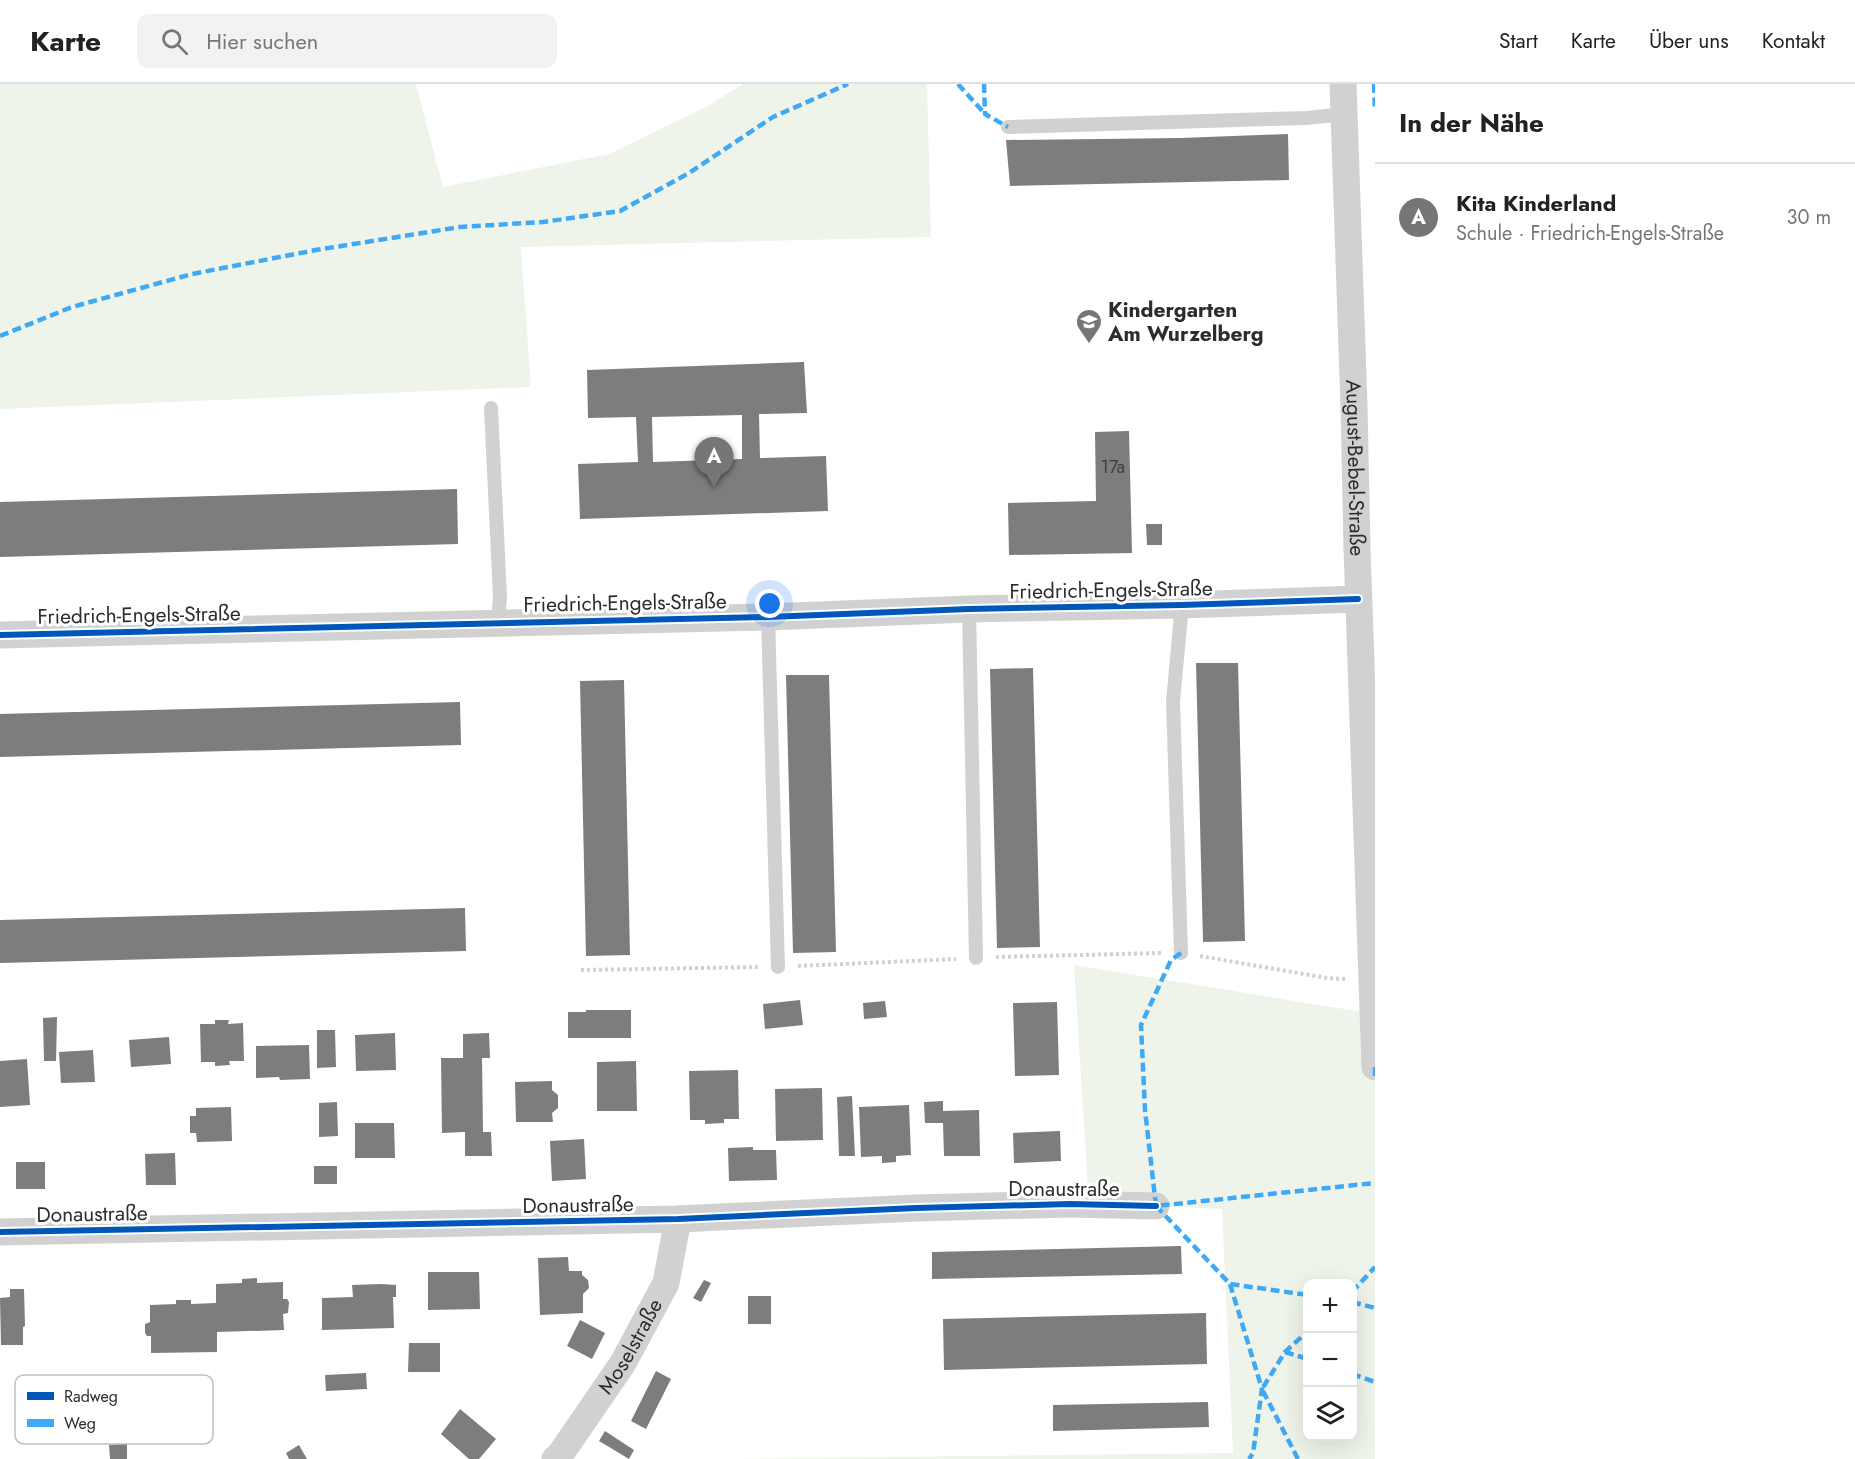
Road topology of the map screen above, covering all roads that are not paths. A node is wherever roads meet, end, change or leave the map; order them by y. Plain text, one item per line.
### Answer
1 (1343, 84) edge
2 (1344, 114) junction
3 (1008, 127) dead end
4 (491, 408) dead end
5 (1358, 599) junction
6 (1182, 605) junction
7 (969, 609) junction
8 (768, 617) junction
9 (498, 623) junction
10 (0, 635) edge
11 (1181, 953) dead end
12 (976, 958) dead end
13 (778, 967) dead end
14 (1373, 998) edge
15 (1375, 1067) edge
16 (1156, 1206) dead end
17 (678, 1220) junction
18 (0, 1232) edge
19 (555, 1459) edge

1 - 2 street, August-Bebel-Straße
2 - 3 lane
2 - 5 street, August-Bebel-Straße
4 - 9 lane
5 - 6 street, Friedrich-Engels-Straße
5 - 14 street, August-Bebel-Straße
6 - 7 street, Friedrich-Engels-Straße
6 - 11 lane
7 - 8 street, Friedrich-Engels-Straße
7 - 12 lane
8 - 9 street, Friedrich-Engels-Straße
8 - 13 lane
9 - 10 street, Friedrich-Engels-Straße
14 - 15 street, August-Bebel-Straße
16 - 17 street, Donaustraße
17 - 18 street, Donaustraße
17 - 19 street, Moselstraße

